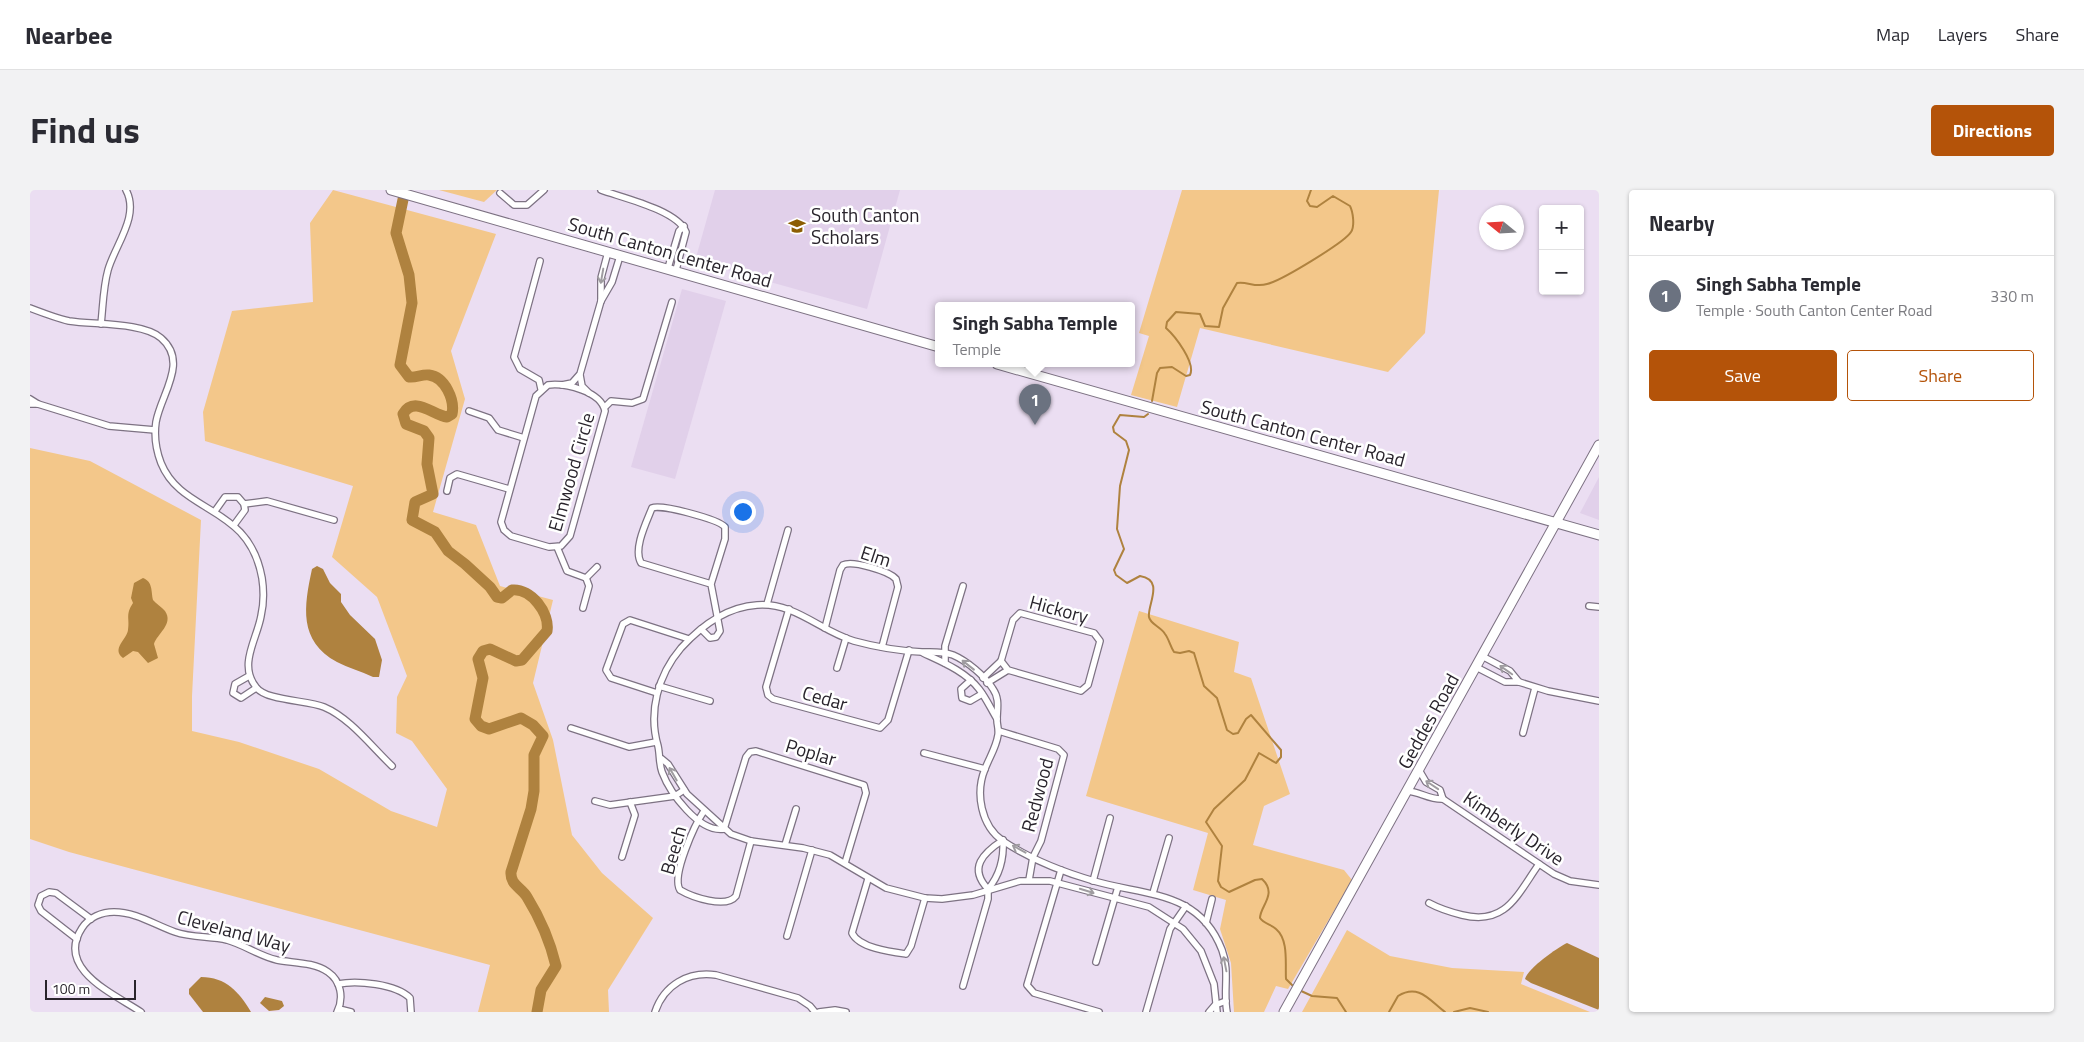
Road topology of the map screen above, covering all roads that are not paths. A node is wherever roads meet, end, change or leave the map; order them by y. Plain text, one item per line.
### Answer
1 (126, 190) edge
2 (393, 190) edge
3 (544, 190) edge
4 (600, 190) edge
5 (500, 193) dead end
6 (684, 226) junction
7 (608, 252) junction
8 (620, 256) junction
9 (540, 261) dead end
10 (672, 269) junction
11 (601, 301) junction
12 (672, 302) dead end
13 (30, 308) edge
14 (101, 324) junction
15 (935, 346) edge
16 (1008, 367) edge
17 (580, 374) junction
18 (557, 385) junction
19 (541, 389) junction
20 (590, 394) junction
21 (30, 399) edge
22 (30, 404) edge
23 (38, 404) junction
24 (605, 407) junction
25 (469, 412) dead end
26 (155, 430) junction
27 (524, 438) junction
28 (1599, 444) edge
29 (509, 489) junction
30 (447, 491) dead end
31 (244, 504) junction
32 (216, 511) junction
33 (334, 520) dead end
34 (1556, 522) junction
35 (234, 525) junction
36 (788, 530) dead end
37 (1599, 535) edge
38 (557, 547) junction
39 (597, 568) dead end
40 (586, 578) junction
41 (711, 584) junction
42 (963, 586) dead end
43 (767, 604) junction
44 (1589, 606) dead end
45 (1599, 607) edge
46 (583, 608) dead end
47 (789, 609) junction
48 (718, 618) junction
49 (825, 628) junction
50 (701, 629) junction
51 (846, 638) junction
52 (689, 639) junction
53 (882, 647) junction
54 (909, 650) junction
55 (921, 652) junction
56 (947, 653) junction
57 (1482, 656) junction
58 (1000, 661) junction
59 (945, 663) junction
60 (1476, 667) junction
61 (837, 668) dead end
62 (1008, 670) junction
63 (249, 676) junction
64 (971, 680) junction
65 (985, 681) junction
66 (1519, 682) junction
67 (659, 686) junction
68 (256, 688) junction
69 (978, 688) junction
70 (1535, 688) junction
71 (657, 693) junction
72 (982, 694) junction
73 (710, 701) dead end
74 (1599, 701) edge
75 (997, 719) junction
76 (571, 728) dead end
77 (999, 731) junction
78 (1523, 733) dead end
79 (656, 742) junction
80 (924, 753) dead end
81 (662, 759) junction
82 (392, 766) dead end
83 (985, 769) junction
84 (1419, 770) junction
85 (684, 790) junction
86 (1408, 791) junction
87 (675, 796) junction
88 (1443, 799) junction
89 (595, 801) dead end
90 (630, 802) junction
91 (796, 809) dead end
92 (704, 811) junction
93 (1110, 818) dead end
94 (698, 820) junction
95 (724, 830) junction
96 (1169, 838) dead end
97 (1003, 840) junction
98 (752, 841) junction
99 (785, 846) junction
100 (812, 850) junction
101 (622, 857) dead end
102 (1033, 857) junction
103 (845, 863) junction
104 (1539, 864) junction
105 (1061, 870) junction
106 (868, 879) junction
107 (1029, 880) junction
108 (1093, 881) junction
109 (1057, 882) junction
110 (1599, 885) edge
111 (1118, 887) junction
112 (988, 889) junction
113 (1153, 893) junction
114 (925, 898) junction
115 (1115, 898) junction
116 (1212, 899) dead end
117 (1429, 902) dead end
118 (1186, 906) junction
119 (90, 919) junction
120 (1175, 922) junction
121 (1206, 923) junction
122 (787, 936) dead end
123 (77, 938) junction
124 (1096, 962) dead end
125 (338, 984) junction
126 (963, 986) dead end
127 (1226, 1001) junction
128 (1215, 1005) junction
129 (338, 1010) edge
130 (141, 1012) edge
131 (351, 1012) edge
132 (411, 1012) edge
133 (655, 1012) edge
134 (815, 1012) edge
135 (819, 1012) edge
136 (846, 1012) edge
137 (1099, 1012) edge
138 (1146, 1012) edge
139 (1209, 1012) edge
140 (1217, 1012) edge
141 (1227, 1012) edge
142 (1284, 1012) edge

1 - 14 street
2 - 7 main road, South Canton Center Road
3 - 5 street
4 - 6 street
6 - 10 street
6 - 10 street
7 - 8 main road, South Canton Center Road
7 -> 11 street
8 - 10 main road, South Canton Center Road
8 - 11 street
9 - 19 street
10 - 15 main road, South Canton Center Road
11 - 17 street
12 - 24 street
13 - 14 street
14 - 26 street
16 - 34 main road, South Canton Center Road
17 - 18 street, Elmwood Circle
17 - 20 street, Elmwood Circle
18 - 19 street, Elmwood Circle
18 - 20 street, Elmwood Circle
19 - 27 street, Elmwood Circle
20 - 24 street, Elmwood Circle
21 - 23 street
22 - 23 street
23 - 26 street
24 - 38 street, Elmwood Circle
25 - 27 street
26 - 32 street
27 - 29 street, Elmwood Circle
28 - 34 main road, Geddes Road
29 - 30 street
29 - 38 street, Elmwood Circle
31 - 32 street
31 - 33 street
31 - 35 street
32 - 35 street
34 - 37 main road, South Canton Center Road
34 - 57 main road, Geddes Road
35 - 63 street
36 - 43 street
38 - 40 street
39 - 40 street
40 - 46 street
41 - 41 street
41 - 48 street
42 - 56 street
43 - 47 street
43 - 48 street
44 - 45 street
47 - 49 street
47 - 54 street, Cedar
48 - 50 street
48 - 50 street
49 - 51 street
49 - 53 street, Elm
50 - 52 street
51 - 53 street
51 - 61 street
52 - 67 street
52 - 71 street
53 - 54 street
54 - 55 street
55 - 56 street
55 - 59 street
56 - 59 street
65 -> 56 street
57 - 60 main road, Geddes Road
66 -> 57 street
58 - 62 street
58 - 62 street, Hickory
58 - 65 street, Hickory
59 - 64 street
60 - 66 street
60 - 84 main road, Geddes Road
62 - 65 street
63 - 68 street
63 - 68 street
64 - 69 street
64 - 72 street
65 - 69 street
65 - 75 street
66 - 70 street
67 - 71 street
67 - 73 street
68 - 82 street
69 - 72 street
70 - 74 street
70 - 78 street
71 - 79 street
72 - 75 street
75 - 77 street
76 - 79 street
77 - 83 street
77 - 102 street, Redwood
79 - 81 street
80 - 83 street
85 -> 81 street
81 - 87 street
83 - 97 street
84 - 86 main road, Geddes Road
88 -> 84 street, Kimberly Drive
85 - 87 street
85 - 92 street
86 - 88 street, Kimberly Drive
86 - 142 main road, Geddes Road
87 - 90 street
87 - 94 street
88 - 104 street, Kimberly Drive
89 - 90 street
90 - 101 street
91 - 99 street
92 - 94 street
92 - 95 street
93 - 108 street
94 - 95 street
94 - 98 street, Beech
95 - 98 street
95 - 103 street, Poplar
96 - 113 street
102 -> 97 street
97 - 112 street
97 - 112 street
98 - 99 street
99 - 100 street
100 - 103 street
100 - 122 street
102 - 105 street
102 - 107 street, Redwood
103 - 106 street
104 - 110 street, Kimberly Drive
104 - 117 street
105 - 108 street
105 - 109 street
106 - 114 street
106 - 114 street
107 - 109 street
107 - 112 street
108 - 111 street
109 -> 115 street
109 - 137 street
111 - 113 street
111 - 115 street
112 - 114 street
112 - 126 street
113 - 118 street
115 - 120 street
115 - 124 street
116 - 121 street
118 - 120 street
118 - 121 street
119 - 123 street
119 - 123 street
119 - 125 street, Cleveland Way
120 - 128 street
120 - 138 street
127 -> 121 street
123 - 130 street
125 - 129 street
125 - 132 street
127 - 128 street
127 - 141 street
128 - 139 street
128 - 140 street
129 - 131 street
133 - 134 street
135 - 136 street

